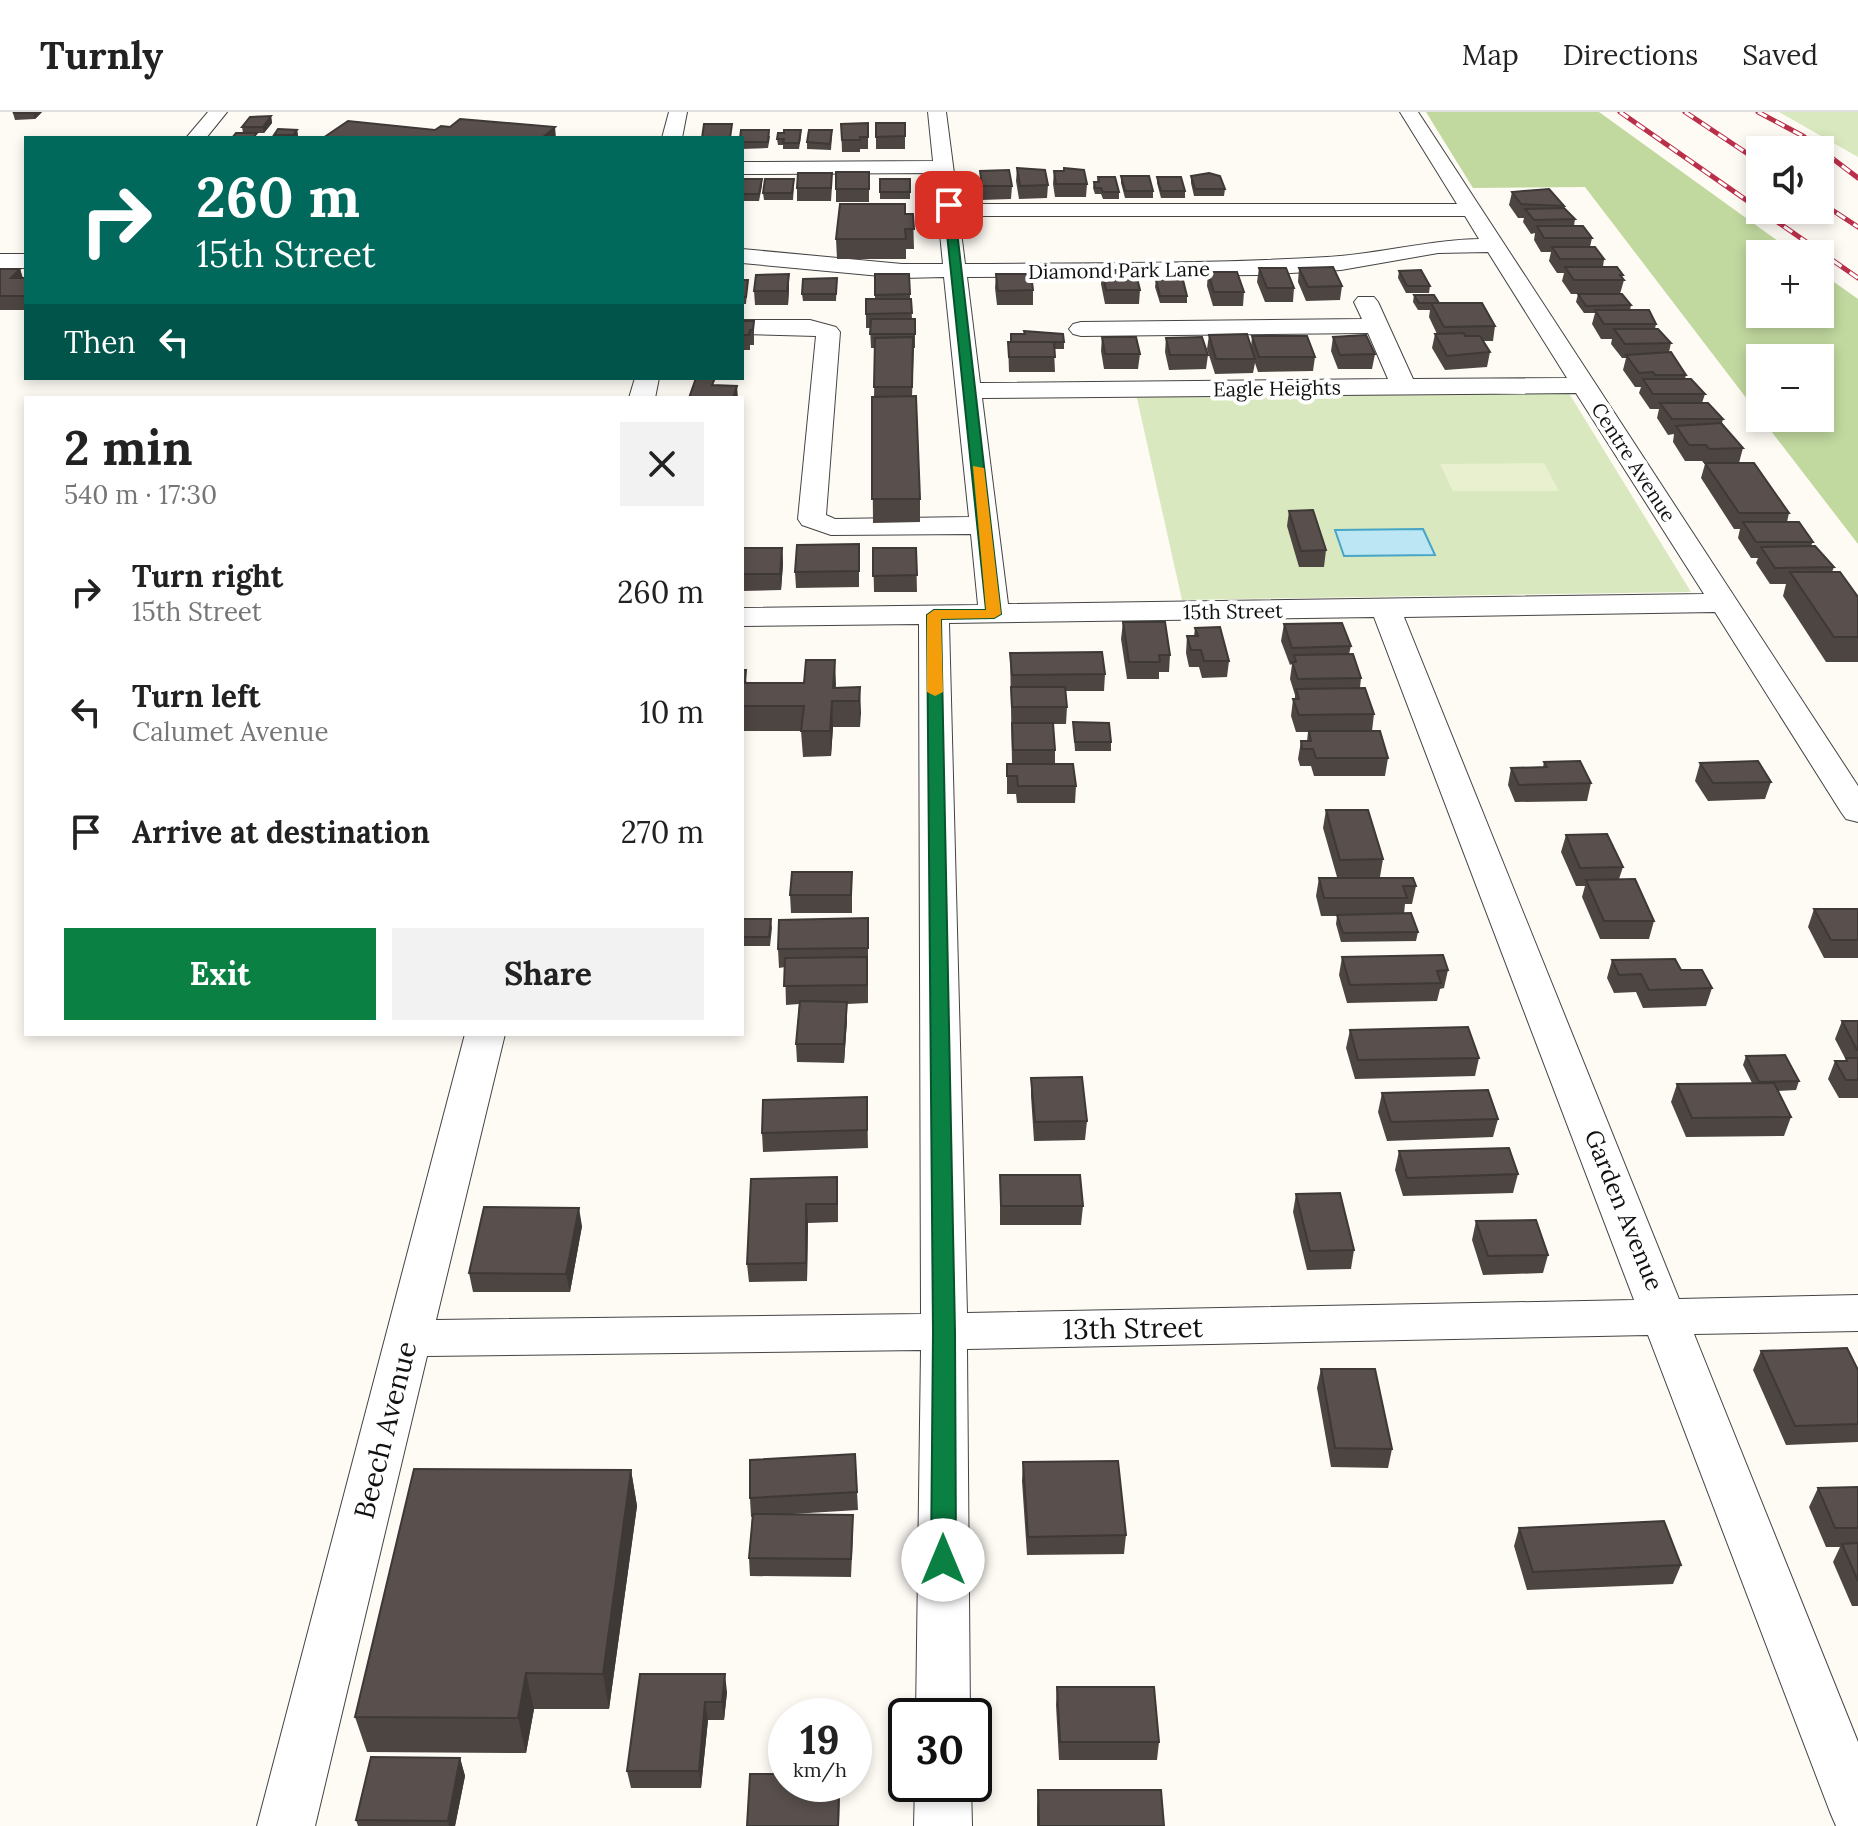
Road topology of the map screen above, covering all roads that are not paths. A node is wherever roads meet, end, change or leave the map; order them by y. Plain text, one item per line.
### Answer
1 (218, 112) edge
2 (678, 112) edge
3 (937, 112) edge
4 (1409, 112) edge
5 (198, 136) edge
6 (672, 136) edge
7 (944, 167) junction
8 (744, 168) edge
9 (950, 210) junction
10 (1473, 210) junction
11 (1495, 245) junction
12 (744, 256) edge
13 (0, 261) edge
14 (24, 261) edge
15 (956, 271) junction
16 (1366, 301) dead end
17 (1377, 326) junction
18 (744, 327) edge
19 (1145, 328) junction
20 (1081, 329) dead end
21 (1156, 371) junction
22 (1585, 385) junction
23 (1404, 387) junction
24 (969, 391) junction
25 (983, 525) junction
26 (1725, 603) junction
27 (1386, 609) junction
28 (994, 614) junction
29 (934, 615) junction
30 (744, 617) edge
31 (1858, 812) edge
32 (484, 1036) edge
33 (1858, 1313) edge
34 (1666, 1317) junction
35 (944, 1332) junction
36 (408, 1338) junction
37 (943, 1698) edge
38 (943, 1802) edge
39 (1858, 1812) edge
40 (286, 1826) edge
41 (943, 1826) edge

1 - 5 street
2 - 6 street
3 - 7 street
4 - 10 street, Centre Avenue
7 - 8 street
7 - 9 street
9 - 10 street
9 - 15 street
10 - 11 street, Centre Avenue
11 - 15 street, Diamond Park Lane
11 - 22 street, Centre Avenue
12 - 15 street, Diamond Park Lane
13 - 14 street
15 - 24 street
16 - 17 street
17 - 19 street
17 - 23 street
18 - 25 street
19 - 20 street
19 - 21 street
21 - 23 street, Eagle Heights
21 - 24 street, Eagle Heights
22 - 23 street, Eagle Heights
22 - 26 street, Centre Avenue
24 - 25 street
25 - 28 street
26 - 27 street, 15th Street
26 - 31 street, Centre Avenue
27 - 28 street, 15th Street
27 - 34 street, Garden Avenue
28 - 29 street, 15th Street
29 - 30 street, 15th Street
29 - 35 street
32 - 36 street, Beech Avenue
33 - 34 street, 13th Street
34 - 35 street, 13th Street
34 - 39 street, Garden Avenue
35 - 36 street, 13th Street
35 - 37 street
36 - 40 street, Beech Avenue
38 - 41 street

